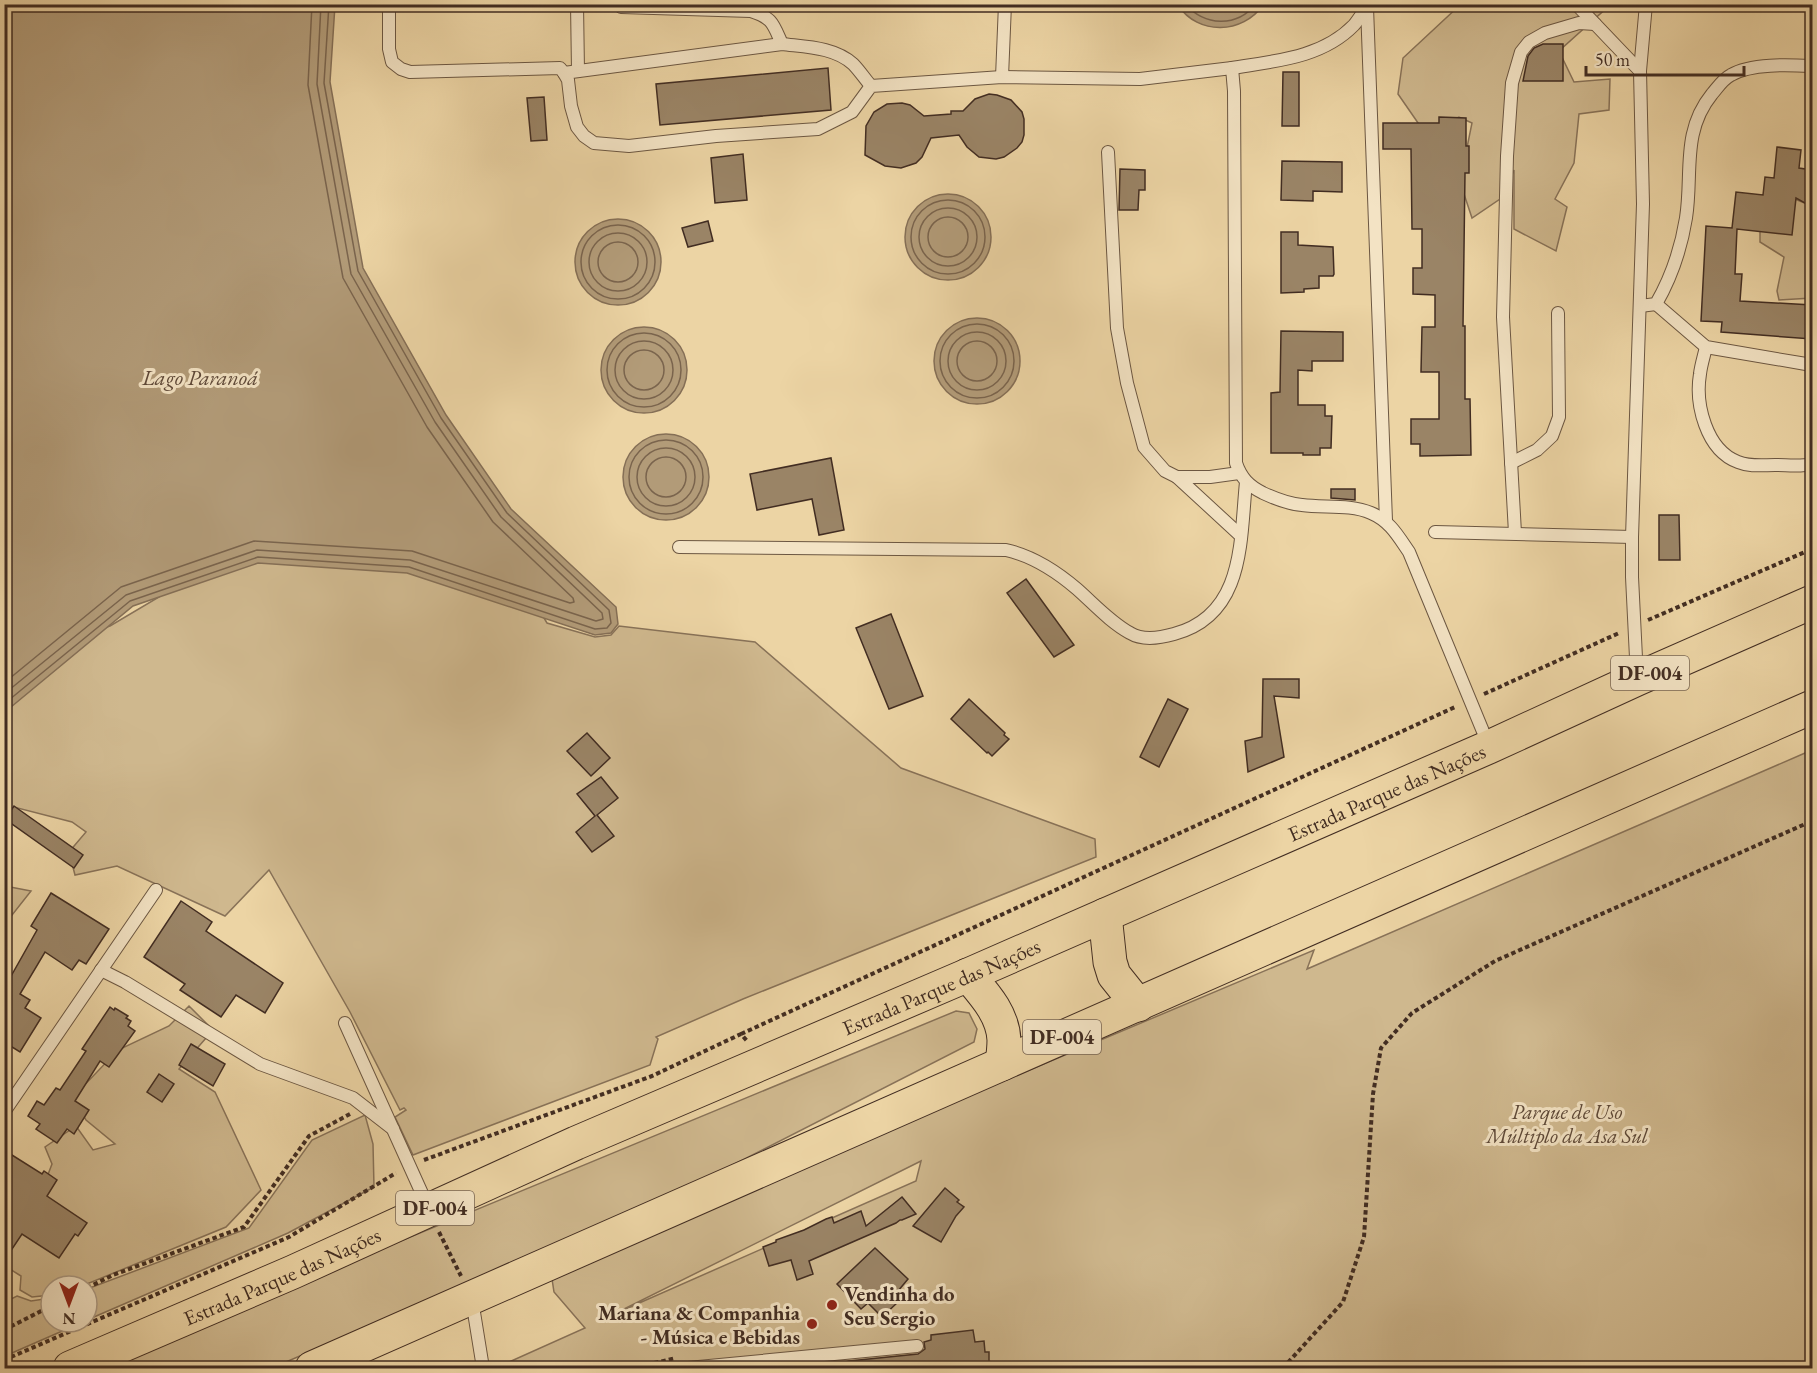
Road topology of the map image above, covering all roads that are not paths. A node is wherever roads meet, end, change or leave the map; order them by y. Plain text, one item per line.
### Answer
1 (389, 4) edge
2 (577, 4) edge
3 (1005, 4) edge
4 (1576, 4) edge
5 (1646, 4) edge
6 (1368, 6) edge
7 (621, 7) dead end
8 (1595, 24) junction
9 (782, 44) junction
10 (1812, 66) edge
11 (1232, 68) junction
12 (1640, 70) junction
13 (578, 71) junction
14 (564, 73) junction
15 (1002, 77) junction
16 (871, 86) junction
17 (1108, 152) dead end
18 (1656, 304) junction
19 (1640, 306) junction
20 (1558, 313) dead end
21 (1707, 346) junction
22 (1812, 367) edge
23 (1511, 463) junction
24 (1812, 464) edge
25 (1177, 477) junction
26 (1242, 477) junction
27 (1386, 521) junction
28 (1435, 532) dead end
29 (1515, 533) junction
30 (1240, 536) junction
31 (1632, 537) junction
32 (679, 547) dead end
33 (1812, 602) edge
34 (1637, 679) junction
35 (1812, 707) edge
36 (1489, 747) junction
37 (156, 890) dead end
38 (1105, 915) junction
39 (101, 970) junction
40 (968, 975) junction
41 (1138, 1005) junction
42 (345, 1023) dead end
43 (1002, 1064) junction
44 (4, 1112) edge
45 (393, 1129) junction
46 (429, 1210) junction
47 (471, 1299) junction
48 (917, 1346) dead end
49 (327, 1366) edge
50 (69, 1368) edge
51 (483, 1368) edge
52 (688, 1368) edge

1 - 14 lane
2 - 13 lane
3 - 15 lane
4 - 8 lane
5 - 12 lane
6 - 11 lane
6 - 27 lane
7 - 9 lane
8 - 12 lane
8 - 23 lane
9 - 13 lane
9 - 16 lane
10 - 18 lane
11 - 15 lane
11 - 26 lane
12 - 19 lane
13 - 14 lane
14 - 16 lane
15 - 16 lane
17 - 25 lane
18 - 19 lane
18 - 21 lane
19 - 31 lane
20 - 23 lane
21 - 22 lane
21 - 24 lane
23 - 29 lane
25 - 26 lane
25 - 30 lane
26 - 27 lane
26 - 30 lane
27 - 36 lane
28 - 29 lane
29 - 31 lane
30 - 32 lane
31 - 34 lane
33 - 34 highway, Estrada Parque das Nações / DF-004
34 - 36 highway, Estrada Parque das Nações / DF-004
35 - 41 highway, DF-004
36 - 38 highway, Estrada Parque das Nações / DF-004
37 - 39 lane
38 - 40 highway, Estrada Parque das Nações / DF-004
38 - 41 highway
39 - 44 lane
39 - 45 lane
40 - 43 highway
40 - 46 highway, Estrada Parque das Nações / DF-004
41 - 43 highway, DF-004
42 - 45 lane
43 - 47 highway, DF-004
45 - 46 lane
46 - 50 highway, Estrada Parque das Nações / DF-004
47 - 49 highway, DF-004
47 - 51 lane
48 - 52 lane

